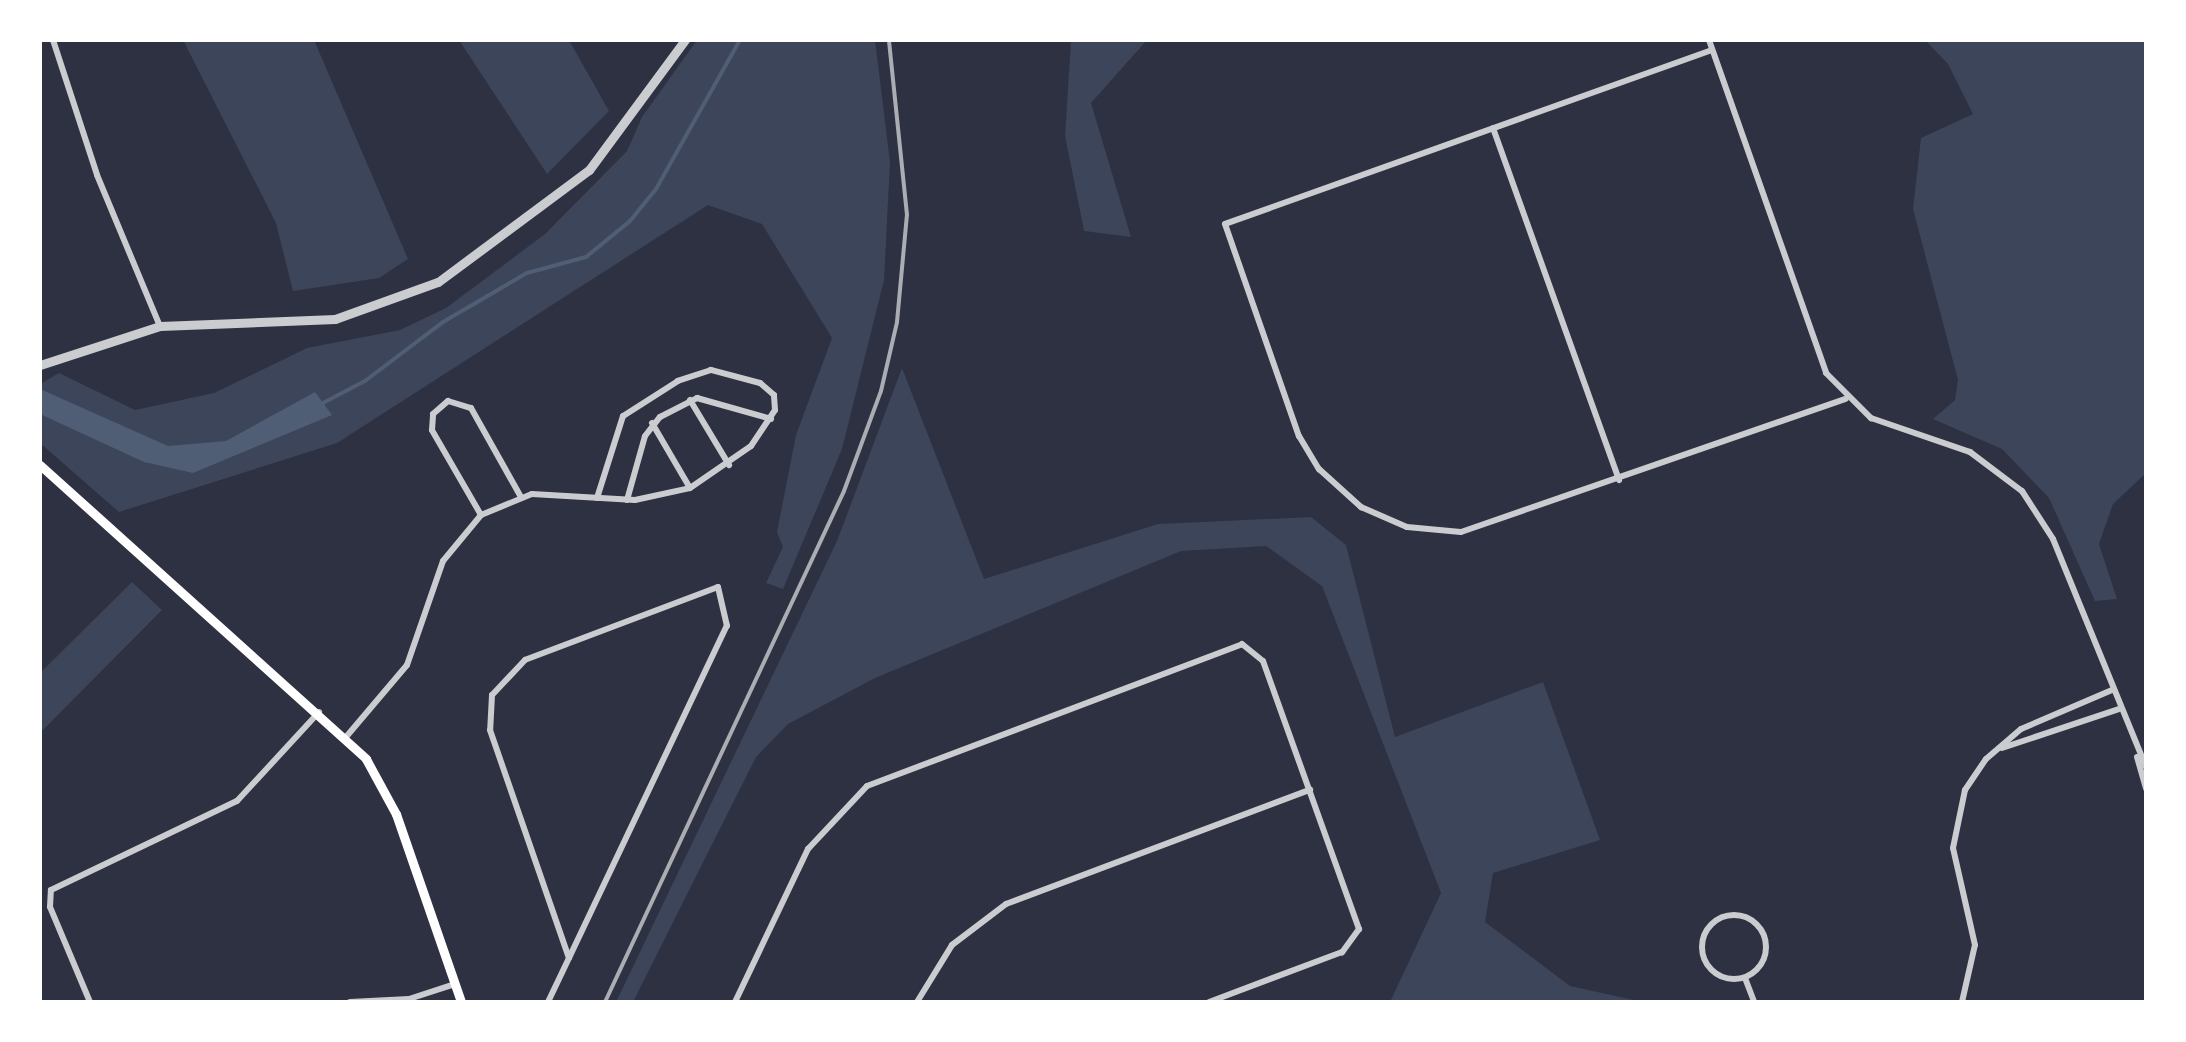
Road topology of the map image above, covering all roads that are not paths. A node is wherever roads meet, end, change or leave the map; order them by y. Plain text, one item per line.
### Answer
1 (53, 40) edge
2 (685, 40) edge
3 (1709, 40) edge
4 (1712, 50) junction
5 (1493, 128) junction
6 (160, 326) junction
7 (40, 365) edge
8 (1846, 398) junction
9 (690, 400) junction
10 (771, 419) junction
11 (652, 423) junction
12 (40, 466) edge
13 (729, 466) junction
14 (1619, 480) junction
15 (690, 488) junction
16 (521, 497) junction
17 (597, 498) junction
18 (627, 500) junction
19 (481, 514) junction
20 (2112, 690) junction
21 (2119, 709) junction
22 (319, 712) junction
23 (346, 736) junction
24 (2134, 746) junction
25 (1996, 750) junction
26 (2146, 768) edge
27 (2146, 789) edge
28 (1310, 790) junction
29 (569, 958) junction
30 (1745, 978) junction
31 (455, 984) junction
32 (90, 1002) edge
33 (350, 1002) edge
34 (461, 1002) edge
35 (548, 1002) edge
36 (735, 1002) edge
37 (917, 1002) edge
38 (1209, 1002) edge
39 (1754, 1002) edge
40 (1962, 1002) edge

1 - 6 street
2 - 6 street
3 - 4 street
4 - 5 street
4 - 8 street
5 - 14 street
5 - 14 street
6 - 7 street
8 - 14 street
8 - 20 street
9 - 10 street
9 - 11 street
9 - 13 street
10 - 13 street
10 - 17 street
11 - 15 street
11 - 18 street
12 - 22 main road
13 - 15 street
15 - 18 street
16 - 17 street
16 - 19 street
16 - 19 street
17 - 18 street
19 - 23 street
20 - 21 street
20 - 25 street
21 - 24 street
21 - 25 street
22 - 23 main road
22 - 32 street
23 - 31 main road
24 - 26 street
24 - 27 street
25 - 40 street
28 - 36 street
28 - 37 street
28 - 38 street
29 - 29 street
29 - 35 street
30 - 30 street
30 - 39 street
31 - 33 street
31 - 34 main road

